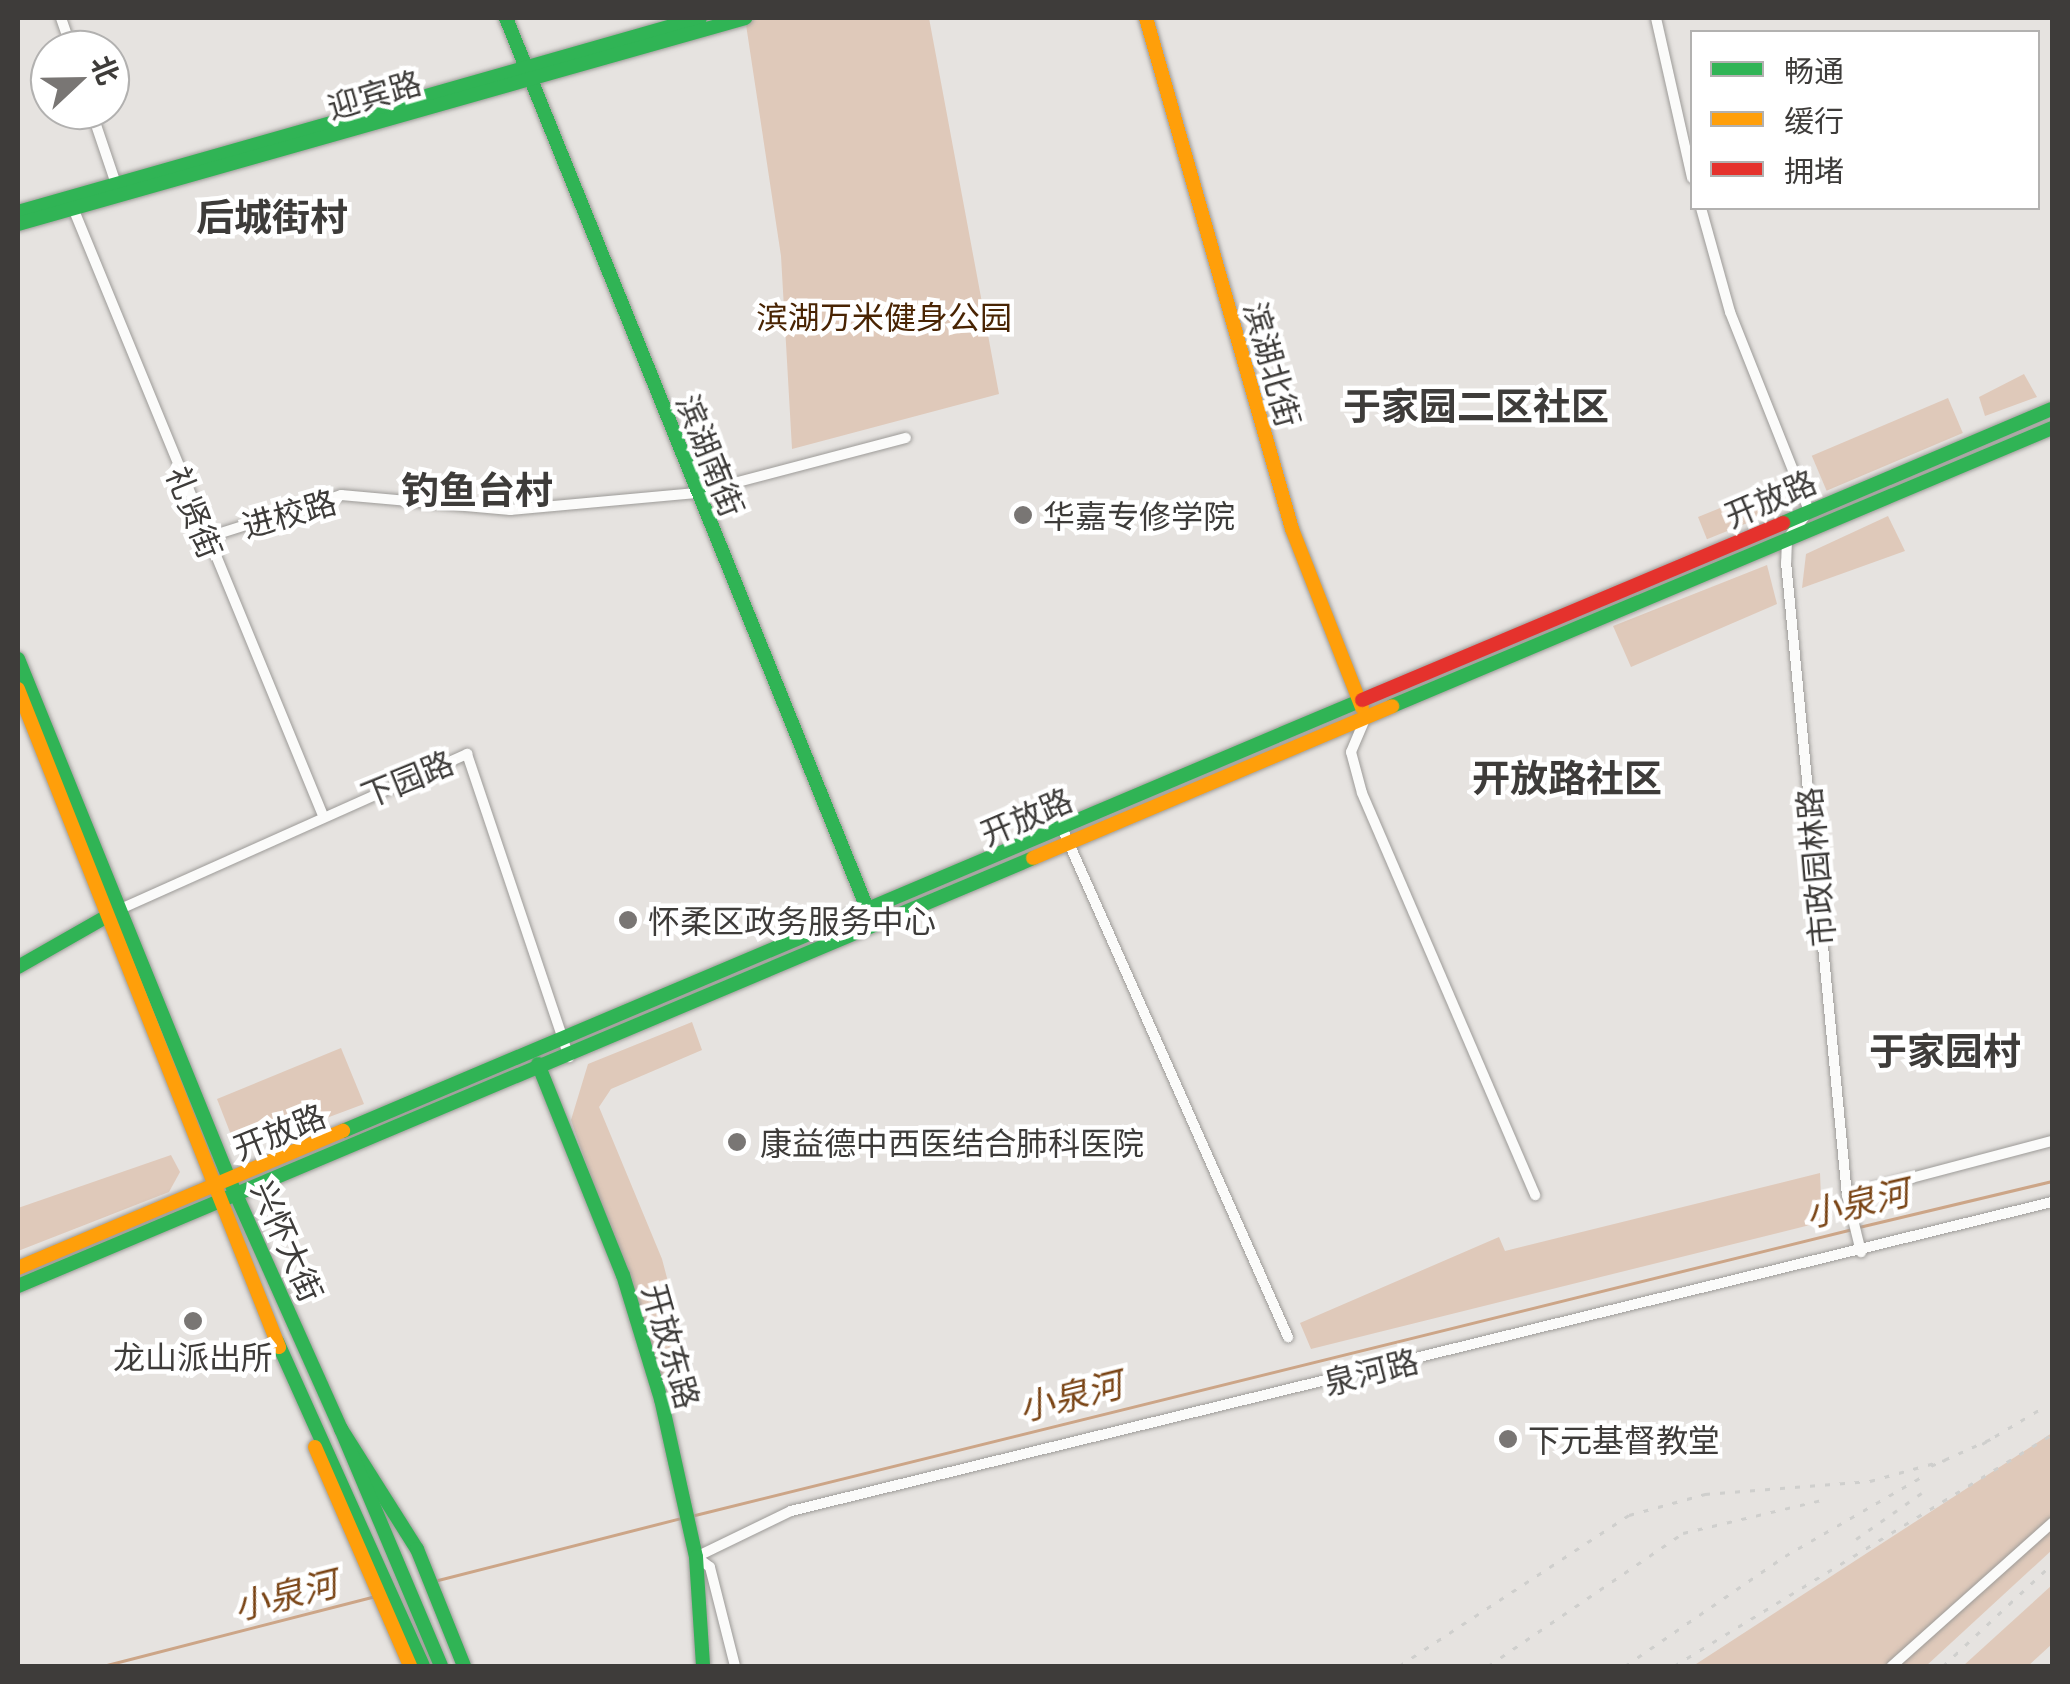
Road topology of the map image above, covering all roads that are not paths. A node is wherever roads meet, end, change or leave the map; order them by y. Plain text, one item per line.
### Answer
1 (506, 18) edge
2 (700, 18) edge
3 (745, 18) edge
4 (1146, 18) edge
5 (1656, 18) edge
6 (525, 65) junction
7 (532, 80) junction
8 (98, 130) edge
9 (1690, 169) edge
10 (116, 184) junction
11 (74, 208) junction
12 (1701, 210) edge
13 (18, 212) edge
14 (18, 224) edge
15 (2052, 409) edge
16 (2052, 428) edge
17 (906, 438) dead end
18 (696, 493) junction
19 (1809, 510) junction
20 (205, 538) junction
21 (1786, 539) junction
22 (18, 659) edge
23 (18, 689) edge
24 (1363, 711) junction
25 (322, 813) junction
26 (1066, 837) junction
27 (116, 911) junction
28 (869, 913) junction
29 (18, 967) edge
30 (567, 1049) junction
31 (537, 1062) junction
32 (2052, 1142) edge
33 (227, 1189) junction
34 (1535, 1195) dead end
35 (1847, 1195) junction
36 (2052, 1202) edge
37 (1860, 1246) junction
38 (18, 1268) edge
39 (18, 1286) edge
40 (1288, 1337) dead end
41 (278, 1341) junction
42 (341, 1429) junction
43 (2052, 1523) edge
44 (695, 1550) junction
45 (410, 1666) edge
46 (423, 1666) edge
47 (441, 1666) edge
48 (464, 1666) edge
49 (703, 1666) edge
50 (736, 1666) edge
51 (1892, 1666) edge

1 - 6 main road, 滨湖南街
2 - 6 main road, 迎宾路
3 - 7 main road, 迎宾路
4 - 24 main road, 滨湖北街
5 - 9 street
6 - 7 main road, 滨湖南街
6 - 10 main road, 迎宾路
7 - 11 main road, 迎宾路
7 - 18 main road, 滨湖南街
8 - 10 street
10 - 13 main road, 迎宾路
11 - 14 main road, 迎宾路
11 - 20 street, 礼贤街
12 - 19 street
15 - 19 main road, 开放路
16 - 21 main road, 开放路
17 - 18 street, 进校路
18 - 20 street, 进校路
18 - 28 main road, 滨湖南街
19 - 21 street
19 - 24 main road, 开放路
20 - 25 street, 礼贤街
21 - 24 main road, 开放路
21 - 35 street, 市政园林路
22 - 27 main road, 兴怀大街
23 - 27 main road, 兴怀大街
24 - 26 main road, 开放路
24 - 34 street
25 - 27 street, 下园路
25 - 30 street, 下园路
26 - 28 main road, 开放路
26 - 30 main road, 开放路
26 - 40 street
27 - 29 main road
27 - 33 main road, 兴怀大街
28 - 30 main road, 开放路
30 - 31 main road, 开放路
31 - 33 main road, 开放路
31 - 44 main road, 开放东路
32 - 35 street
33 - 38 main road, 开放路
33 - 39 main road, 开放路
33 - 41 main road, 兴怀大街
33 - 42 main road, 兴怀大街
35 - 37 street, 市政园林路
36 - 37 street, 泉河路
37 - 44 street, 泉河路
41 - 45 main road, 兴怀大街
41 - 46 main road
42 - 47 main road
42 - 48 main road, 兴怀大街
43 - 51 street
44 - 49 main road, 开放东路
44 - 50 street

